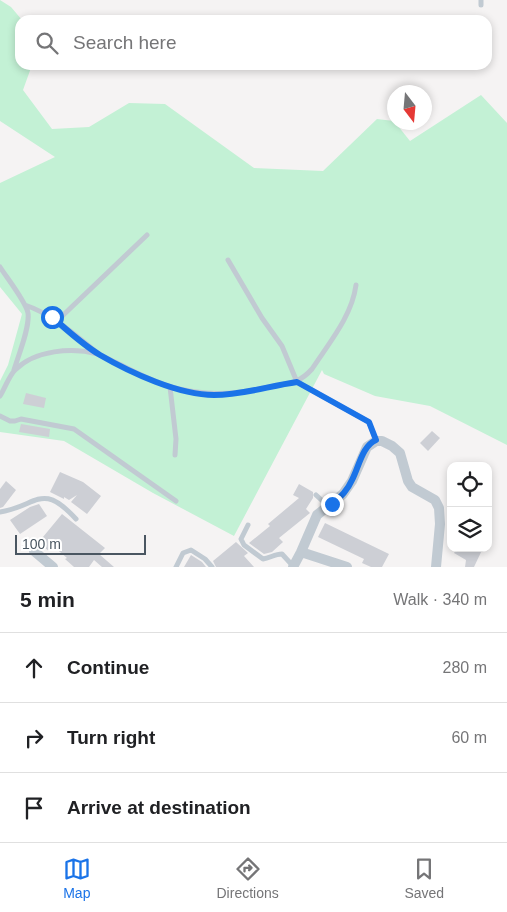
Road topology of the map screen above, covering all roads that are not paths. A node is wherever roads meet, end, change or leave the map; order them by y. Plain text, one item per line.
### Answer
1 (147, 235) dead end
2 (228, 260) dead end
3 (0, 267) edge
4 (356, 285) dead end
5 (25, 305) junction
6 (57, 321) junction
7 (99, 354) junction
8 (14, 371) junction
9 (297, 382) junction
10 (170, 386) junction
11 (0, 396) edge
12 (0, 416) edge
13 (376, 440) junction
14 (175, 455) dead end
15 (316, 495) dead end
16 (176, 501) dead end
17 (328, 506) junction
18 (0, 512) edge
19 (76, 519) dead end
20 (248, 525) dead end
21 (34, 550) dead end
22 (301, 552) junction
23 (293, 566) edge
24 (53, 567) edge
25 (176, 567) edge
26 (212, 567) edge
27 (347, 567) edge
28 (436, 567) edge

1 - 6 lane
2 - 9 lane
3 - 5 lane
4 - 9 lane
5 - 6 lane
5 - 8 lane
6 - 7 lane
7 - 8 lane
7 - 10 lane
8 - 11 lane
9 - 10 lane
9 - 13 lane
10 - 14 lane
12 - 16 lane
13 - 17 street
13 - 28 street
15 - 17 lane
17 - 22 street
18 - 19 lane
20 - 23 lane
21 - 24 street
22 - 23 street
22 - 27 street
25 - 26 lane

